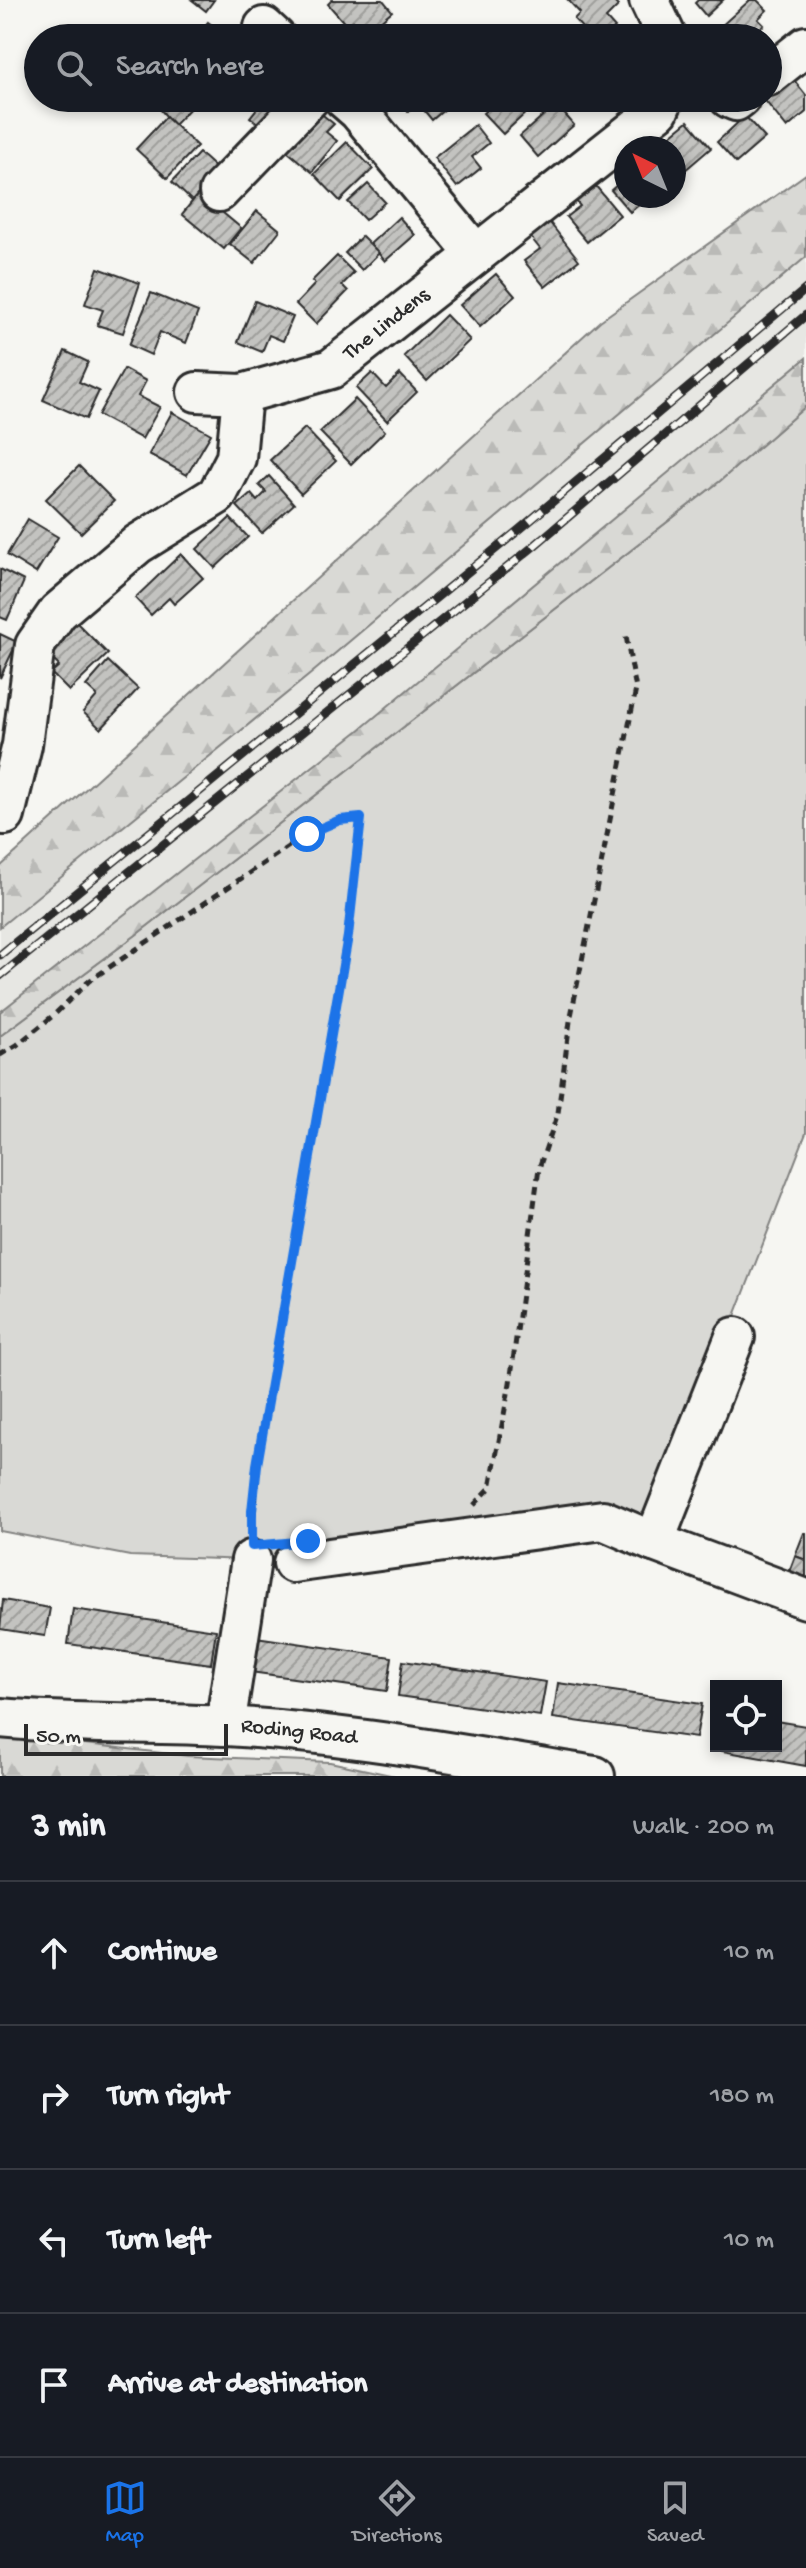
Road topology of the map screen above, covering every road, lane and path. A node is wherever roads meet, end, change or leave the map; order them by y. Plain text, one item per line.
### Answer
1 (649, 0) edge
2 (660, 24) edge
3 (806, 46) edge
4 (782, 65) edge
5 (296, 112) edge
6 (359, 112) edge
7 (656, 112) edge
8 (219, 192) dead end
9 (476, 254) junction
10 (197, 392) dead end
11 (242, 394) junction
12 (626, 636) dead end
13 (5, 815) dead end
14 (0, 1055) edge
15 (735, 1337) dead end
16 (469, 1511) dead end
17 (654, 1542) junction
18 (251, 1560) joint
19 (293, 1563) dead end
20 (806, 1599) edge
21 (0, 1718) edge
22 (225, 1726) junction
23 (511, 1770) edge
24 (595, 1776) edge

1 - 2 street
3 - 4 street
5 - 8 street
6 - 9 street
7 - 9 street, The Lindens
9 - 11 street, The Lindens
10 - 11 street, The Lindens
11 - 13 street
12 - 16 path
14 - 18 path
15 - 17 street
17 - 19 street
17 - 20 street
18 - 22 street
21 - 22 street, Roding Road
22 - 23 street, Roding Road
23 - 24 street, Roding Road

